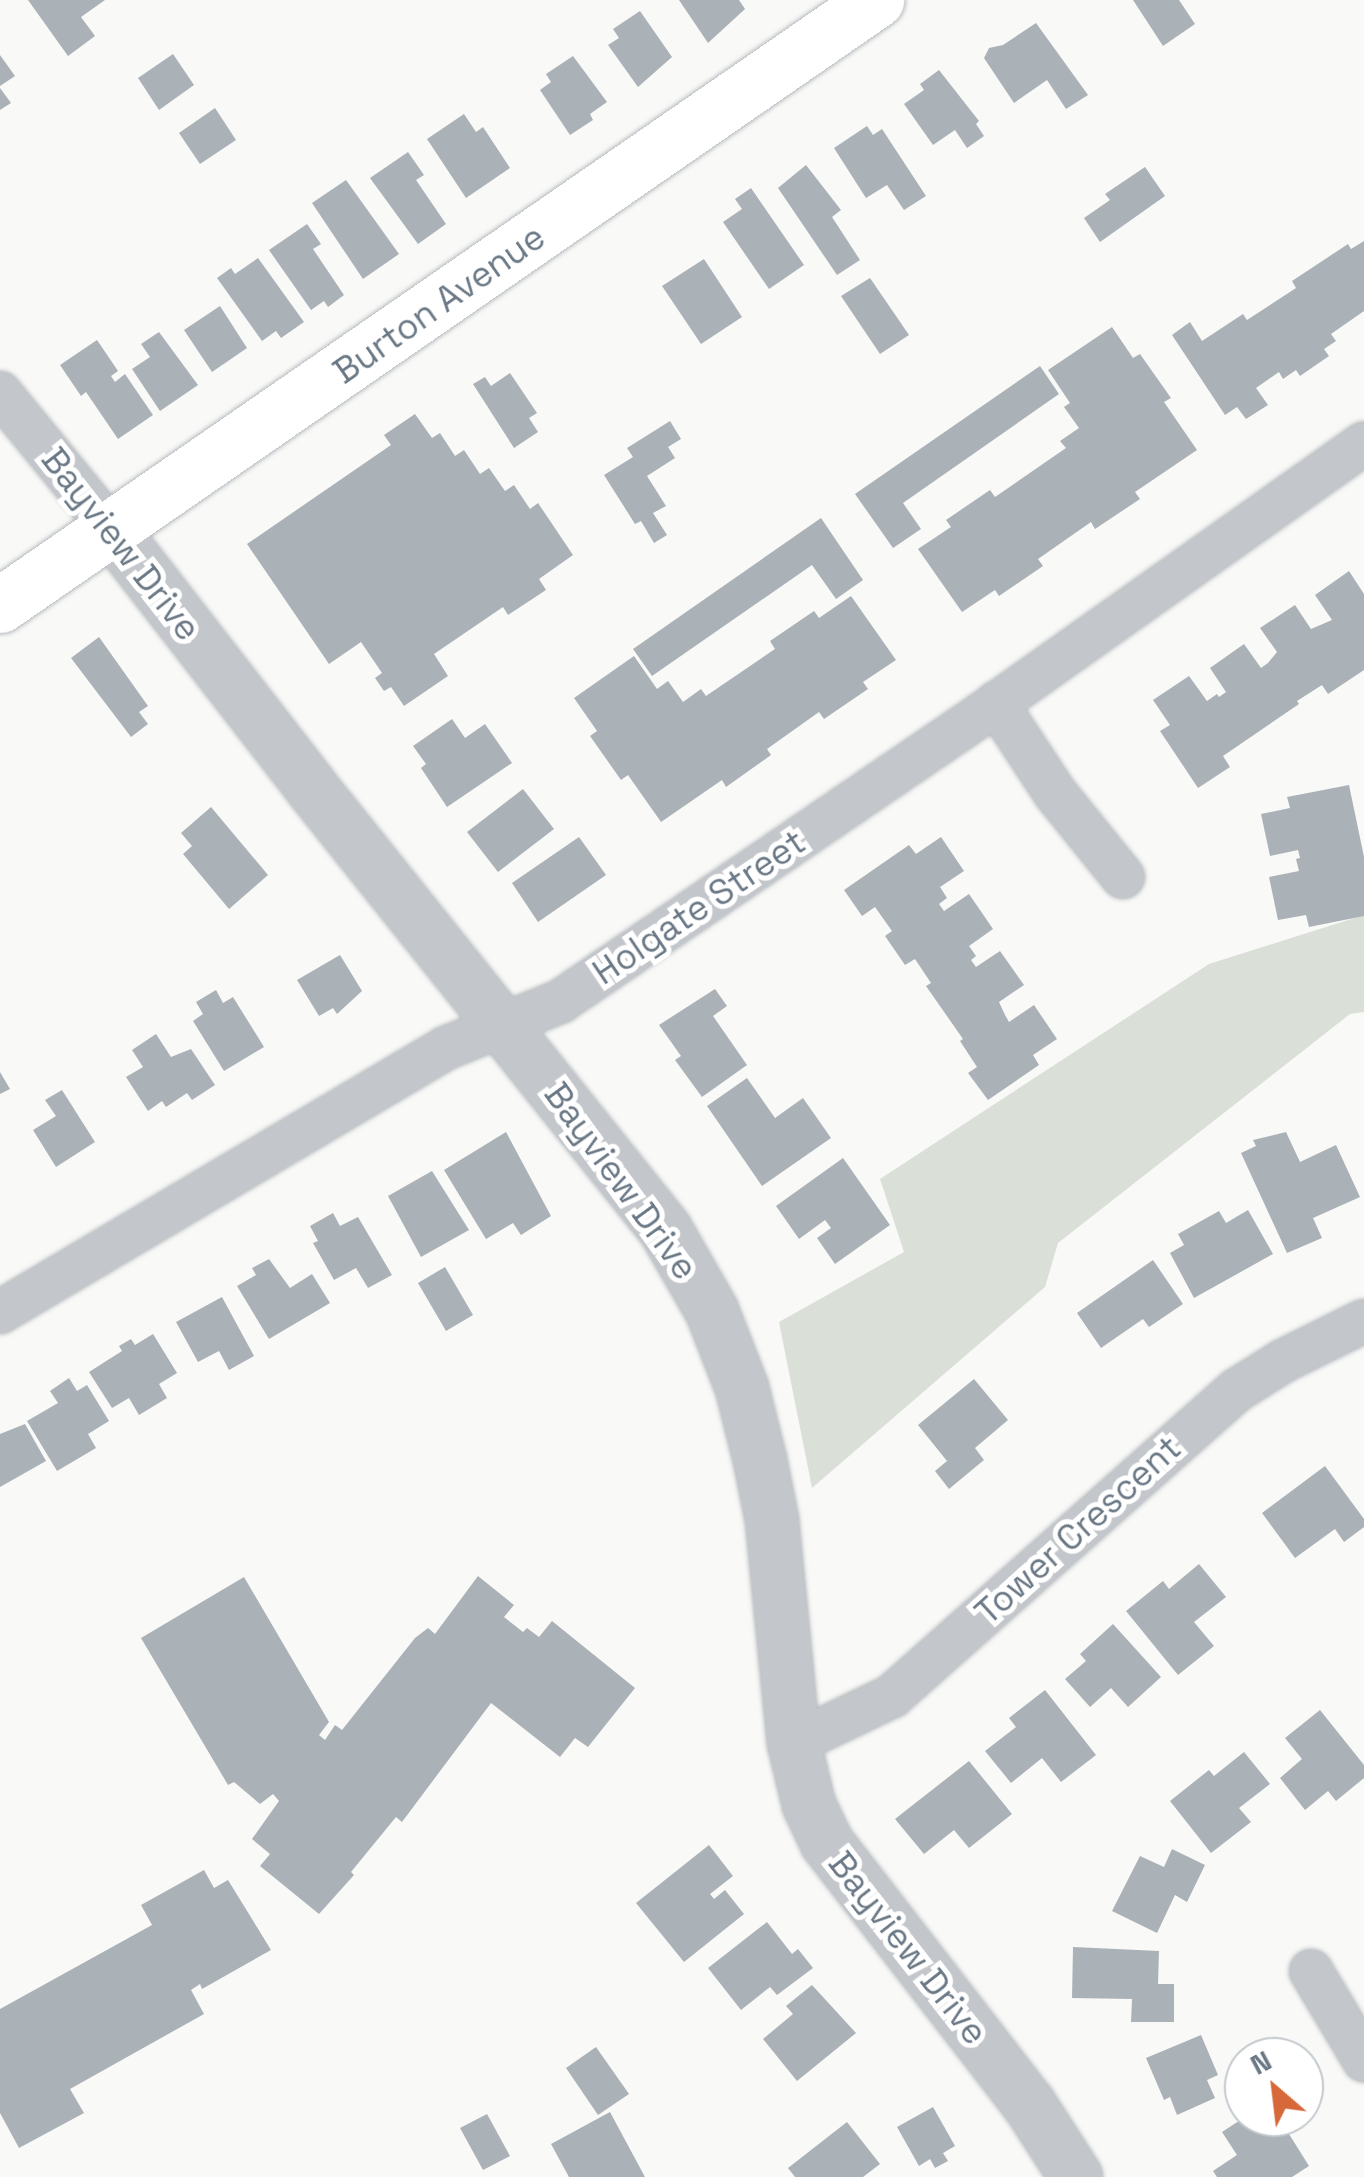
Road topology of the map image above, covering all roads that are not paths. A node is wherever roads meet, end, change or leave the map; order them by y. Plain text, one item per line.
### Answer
1 (876, 0) edge
2 (0, 393) edge
3 (1364, 444) edge
4 (112, 530) junction
5 (0, 606) edge
6 (996, 702) junction
7 (1124, 877) dead end
8 (504, 1024) junction
9 (0, 1312) edge
10 (1364, 1321) edge
11 (794, 1743) junction
12 (1310, 1971) dead end
13 (1364, 2060) edge
14 (1064, 2173) edge

1 - 4 main road, Burton Avenue
2 - 4 street, Bayview Drive
3 - 6 street, Holgate Street
4 - 5 main road, Burton Avenue
4 - 8 street, Bayview Drive
6 - 7 street
6 - 8 street, Holgate Street
8 - 9 street, Holgate Street
8 - 11 street, Bayview Drive
10 - 11 street, Tower Crescent
11 - 14 street, Bayview Drive
12 - 13 street

